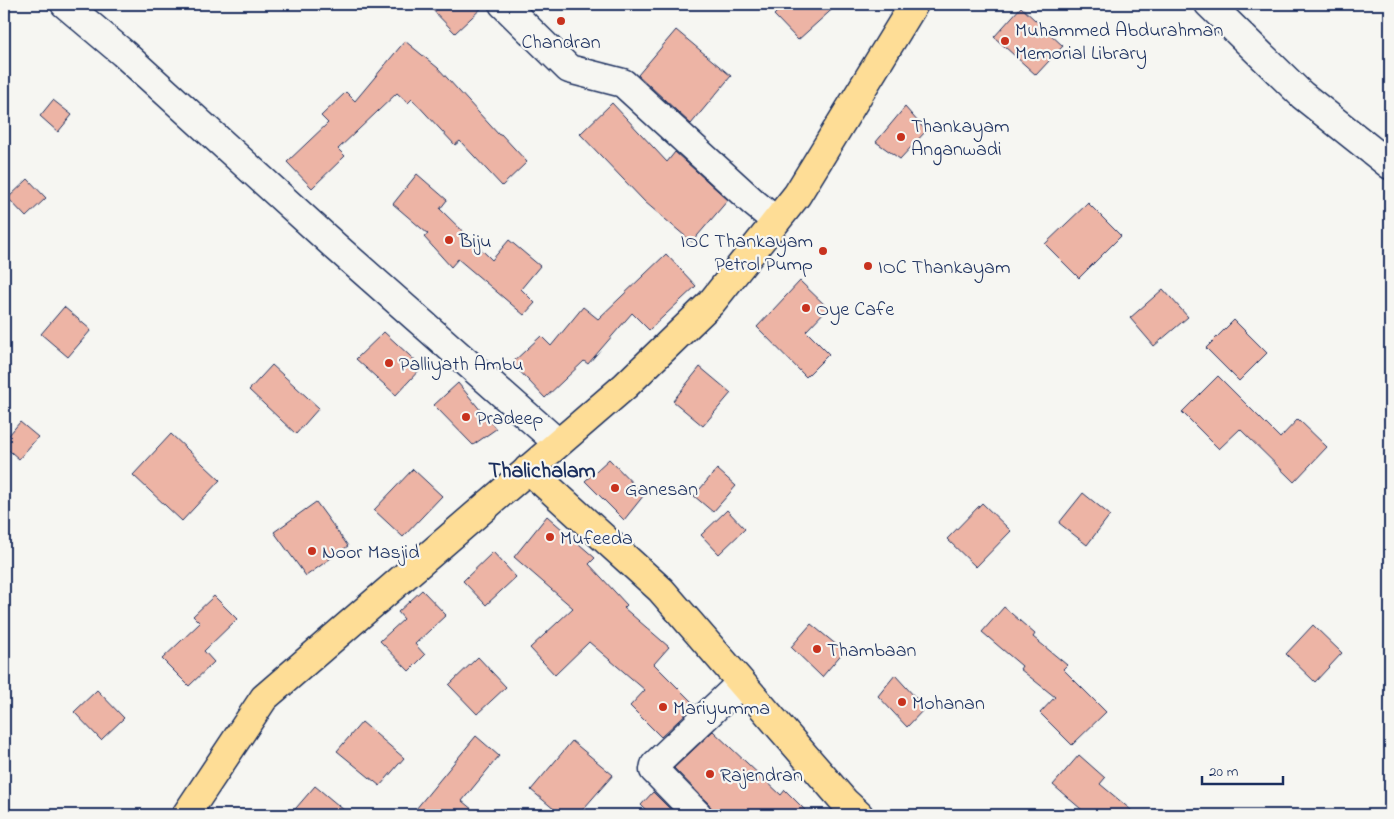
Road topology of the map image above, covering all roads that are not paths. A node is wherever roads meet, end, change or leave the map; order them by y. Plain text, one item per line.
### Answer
1 (65, 4) edge
2 (504, 4) edge
3 (914, 4) edge
4 (1209, 4) edge
5 (1390, 165) edge
6 (776, 221) junction
7 (558, 443) junction
8 (528, 469) junction
9 (742, 684) junction
10 (186, 815) edge
11 (698, 815) edge
12 (859, 815) edge

1 - 7 street
2 - 6 street
3 - 6 main road
4 - 5 street
6 - 7 main road
7 - 8 main road
8 - 9 main road
8 - 10 main road
9 - 11 street
9 - 12 main road

